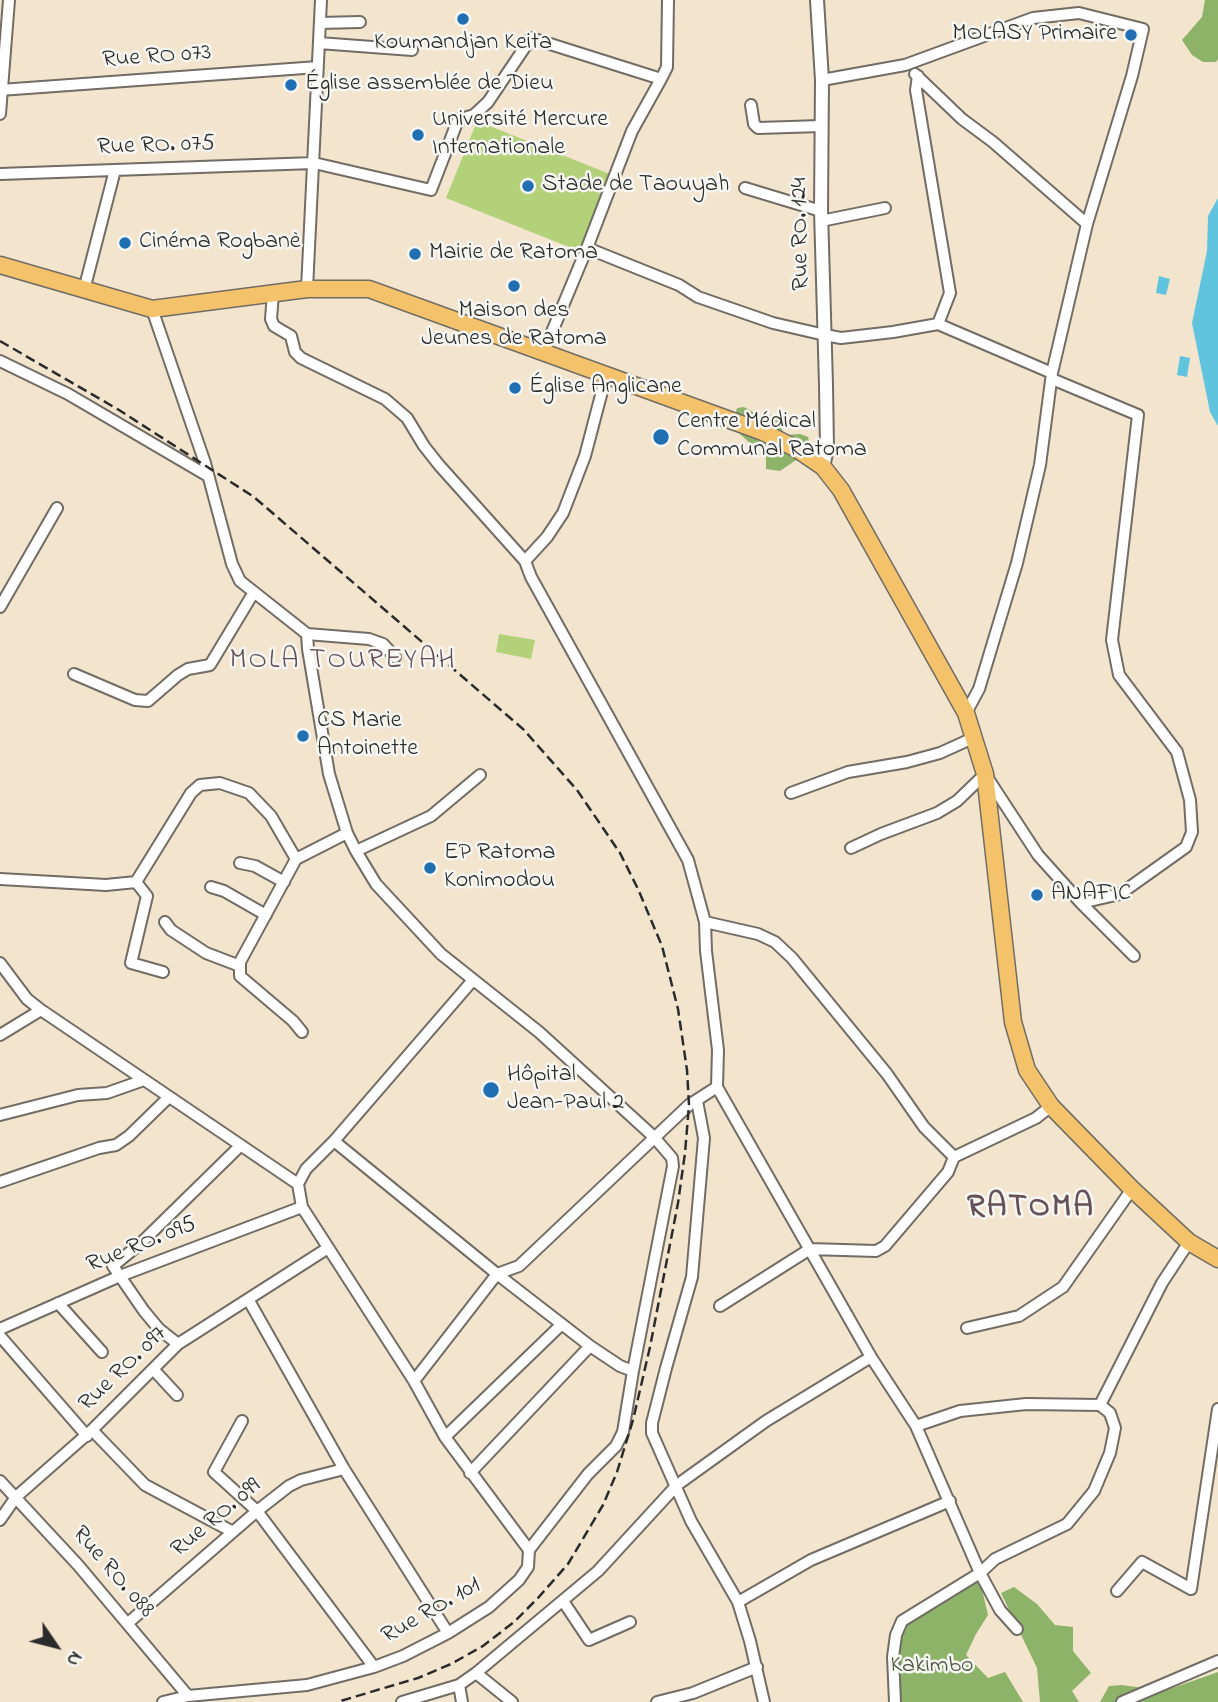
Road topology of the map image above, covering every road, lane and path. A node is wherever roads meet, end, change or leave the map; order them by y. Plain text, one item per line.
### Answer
1 (9, 0) edge
2 (321, 0) edge
3 (668, 0) edge
4 (817, 0) edge
5 (360, 22) dead end
6 (320, 23) junction
7 (319, 43) junction
8 (412, 50) dead end
9 (905, 65) junction
10 (318, 67) junction
11 (918, 76) junction
12 (661, 79) junction
13 (822, 80) junction
14 (1, 90) edge
15 (751, 105) dead end
16 (0, 114) edge
17 (821, 126) junction
18 (314, 163) junction
19 (116, 170) junction
20 (0, 174) edge
21 (745, 188) dead end
22 (885, 208) dead end
23 (821, 216) junction
24 (1087, 223) junction
25 (587, 248) junction
26 (0, 265) edge
27 (307, 289) junction
28 (83, 290) junction
29 (273, 293) junction
30 (152, 309) junction
31 (938, 324) junction
32 (825, 335) junction
33 (544, 351) junction
34 (0, 361) edge
35 (606, 376) junction
36 (1052, 376) junction
37 (823, 467) junction
38 (208, 476) junction
39 (57, 508) dead end
40 (525, 561) junction
41 (254, 592) junction
42 (0, 607) edge
43 (307, 634) junction
44 (395, 657) dead end
45 (74, 674) dead end
46 (966, 713) junction
47 (973, 738) junction
48 (985, 774) junction
49 (480, 775) dead end
50 (791, 793) dead end
51 (347, 833) junction
52 (850, 848) dead end
53 (356, 851) junction
54 (296, 859) junction
55 (240, 863) dead end
56 (0, 879) edge
57 (136, 882) junction
58 (284, 882) junction
59 (211, 887) dead end
60 (1082, 904) junction
61 (266, 915) junction
62 (165, 922) dead end
63 (705, 922) junction
64 (1134, 956) dead end
65 (0, 962) edge
66 (240, 966) junction
67 (163, 972) dead end
68 (473, 980) junction
69 (41, 1010) junction
70 (302, 1032) dead end
71 (0, 1035) edge
72 (144, 1080) junction
73 (717, 1087) junction
74 (169, 1097) junction
75 (697, 1101) junction
76 (1051, 1107) junction
77 (0, 1115) edge
78 (654, 1137) junction
79 (334, 1141) junction
80 (240, 1146) junction
81 (954, 1157) junction
82 (0, 1182) edge
83 (298, 1184) junction
84 (1132, 1189) junction
85 (302, 1207) junction
86 (1189, 1242) junction
87 (328, 1248) junction
88 (810, 1249) junction
89 (1218, 1259) edge
90 (497, 1274) junction
91 (120, 1276) junction
92 (248, 1299) junction
93 (58, 1303) junction
94 (720, 1306) dead end
95 (562, 1324) junction
96 (967, 1328) dead end
97 (0, 1329) edge
98 (0, 1336) edge
99 (178, 1344) junction
100 (590, 1346) junction
101 (102, 1352) dead end
102 (871, 1357) junction
103 (153, 1369) junction
104 (633, 1371) junction
105 (414, 1381) junction
106 (177, 1395) dead end
107 (1100, 1405) junction
108 (1218, 1409) edge
109 (242, 1421) dead end
110 (916, 1426) junction
111 (90, 1433) junction
112 (445, 1437) junction
113 (344, 1469) junction
114 (470, 1473) junction
115 (0, 1481) edge
116 (677, 1485) junction
117 (16, 1497) junction
118 (950, 1501) junction
119 (257, 1511) junction
120 (0, 1520) edge
121 (233, 1532) junction
122 (529, 1550) junction
123 (980, 1573) junction
124 (1117, 1591) dead end
125 (563, 1601) junction
126 (738, 1602) junction
127 (630, 1622) dead end
128 (128, 1623) junction
129 (1017, 1629) dead end
130 (448, 1633) junction
131 (1218, 1661) edge
132 (374, 1667) junction
133 (757, 1667) junction
134 (477, 1673) junction
135 (459, 1685) junction
136 (188, 1696) junction
137 (163, 1702) edge
138 (402, 1702) edge
139 (462, 1702) edge
140 (512, 1702) edge
141 (657, 1702) edge
142 (764, 1702) edge
143 (895, 1702) edge
144 (1122, 1702) edge

1 - 14 street
2 - 6 street
3 - 12 street
4 - 13 street, Rue RO. 124
5 - 6 street
6 - 7 street
7 - 8 street
7 - 10 street
9 - 11 street
9 - 13 street
9 - 24 street
10 - 14 street, Rue RO 073
10 - 18 street
11 - 24 street
11 - 31 street
12 - 18 street, Rue RO. 075
12 - 25 street
13 - 17 street, Rue RO. 124
14 - 16 street
15 - 17 street
17 - 23 street, Rue RO. 124
18 - 19 street, Rue RO. 075
18 - 27 street
19 - 20 street, Rue RO. 075
19 - 28 street
21 - 23 street
22 - 23 street
23 - 32 street, Rue RO. 124
24 - 36 street
25 - 32 street
25 - 33 street
26 - 28 main road
27 - 29 main road
27 - 33 main road
28 - 30 main road
29 - 30 main road
29 - 40 street
30 - 38 street
31 - 32 street
31 - 36 street
32 - 37 street, Rue RO. 124
33 - 35 main road
34 - 38 street
35 - 37 main road
35 - 40 street
36 - 46 street
36 - 60 street
37 - 46 main road
38 - 41 street
39 - 42 street
40 - 63 street
41 - 43 street
41 - 45 street
43 - 44 street
43 - 51 street, Rue RO. 101
46 - 47 main road
47 - 48 main road
47 - 50 street
48 - 52 street
48 - 60 street
48 - 76 main road
49 - 53 street
51 - 53 street, Rue RO. 101
51 - 54 street
53 - 68 street, Rue RO. 101
54 - 57 street
54 - 58 street
55 - 58 street
56 - 57 street
57 - 67 street
58 - 61 street
59 - 61 street
60 - 64 street
61 - 66 street
62 - 66 street
63 - 73 street
63 - 81 street
65 - 69 street
66 - 70 street
68 - 78 street, Rue RO. 101
68 - 79 street
69 - 71 street
69 - 72 street
72 - 74 street
72 - 77 street
73 - 75 street
73 - 88 street
74 - 80 street
74 - 82 street
75 - 78 street
75 - 116 street
76 - 81 street
76 - 84 main road
78 - 90 street
78 - 104 street, Rue RO. 101
79 - 83 street
79 - 90 street
80 - 83 street
80 - 91 street
81 - 88 street
83 - 85 street
84 - 86 main road
84 - 96 street
85 - 87 street
85 - 91 street, Rue RO. 095
86 - 89 main road
86 - 107 street
87 - 92 street, Rue RO. 097
87 - 105 street
88 - 94 street
88 - 102 street
90 - 95 street
90 - 105 street
91 - 93 street, Rue RO. 095
91 - 99 street
92 - 99 street, Rue RO. 097
92 - 113 street
93 - 97 street, Rue RO. 095
93 - 101 street
95 - 100 street
95 - 112 street
98 - 111 street
99 - 103 street, Rue RO. 097
100 - 104 street
100 - 114 street
102 - 110 street
102 - 116 street
103 - 106 street
103 - 111 street, Rue RO. 097
104 - 122 street, Rue RO. 101
105 - 112 street
107 - 110 street
107 - 123 street
108 - 124 street
109 - 119 street
110 - 118 street
111 - 117 street, Rue RO. 097
111 - 121 street
112 - 114 street
113 - 119 street, Rue RO. 099
113 - 130 street
114 - 122 street
115 - 117 street, Rue RO. 088
116 - 125 street
116 - 126 street
117 - 120 street, Rue RO. 097
117 - 128 street, Rue RO. 088
118 - 123 street
118 - 126 street
119 - 121 street, Rue RO. 099
119 - 132 street
121 - 128 street, Rue RO. 099
122 - 130 street, Rue RO. 101
123 - 129 street
123 - 143 street
125 - 127 street
125 - 134 street
126 - 133 street
128 - 136 street, Rue RO. 088
130 - 132 street, Rue RO. 101
131 - 144 street
132 - 136 street, Rue RO. 101
133 - 141 street
133 - 142 street
134 - 135 street
134 - 140 street
135 - 138 street
135 - 139 street
136 - 137 street, Rue RO. 101

